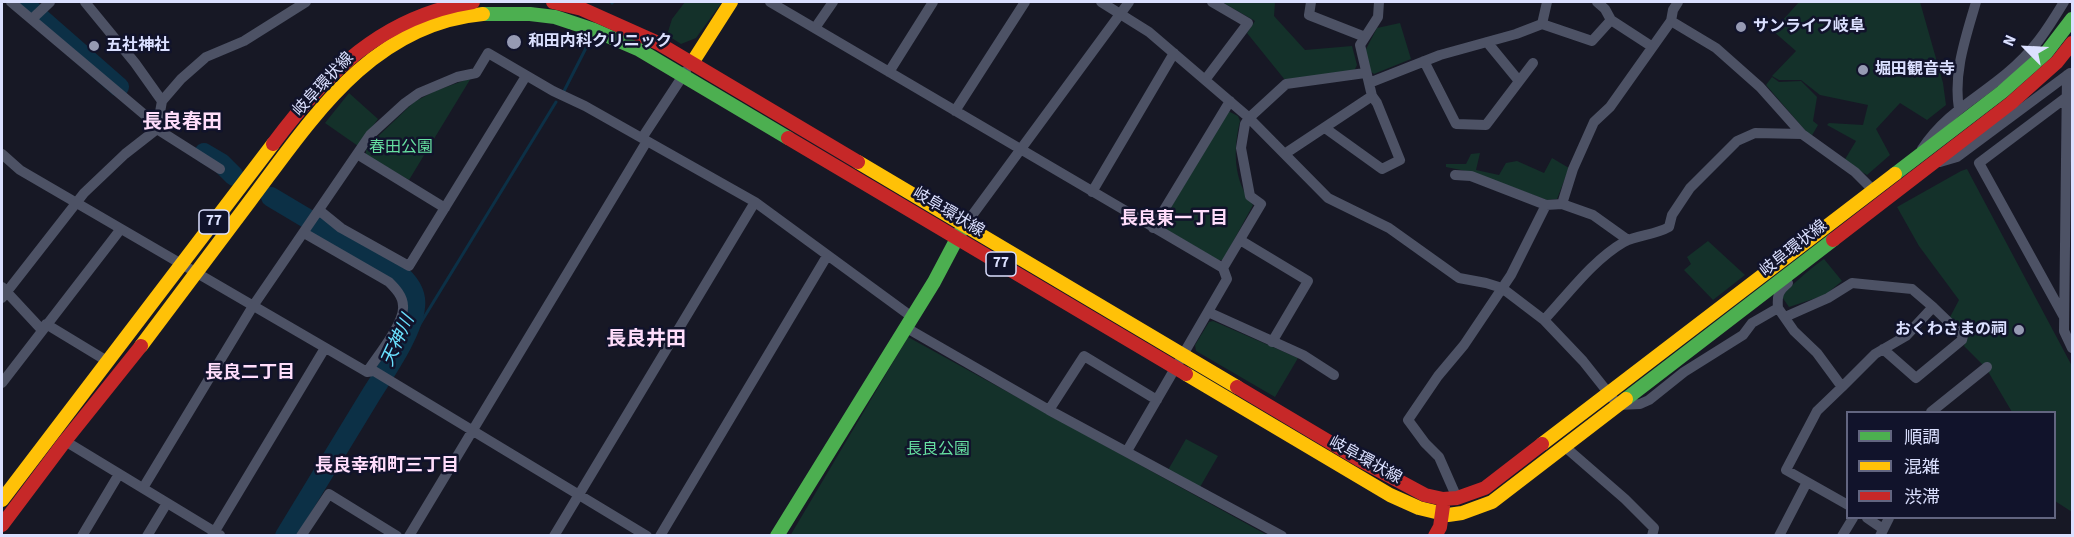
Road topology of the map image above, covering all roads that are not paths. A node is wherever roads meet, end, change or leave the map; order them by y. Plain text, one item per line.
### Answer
1 (11, 2) edge
2 (50, 2) edge
3 (88, 2) edge
4 (306, 2) edge
5 (473, 2) edge
6 (553, 2) edge
7 (730, 2) edge
8 (770, 2) edge
9 (833, 2) edge
10 (933, 2) edge
11 (1025, 2) edge
12 (1101, 2) edge
13 (1129, 2) edge
14 (1212, 2) edge
15 (1311, 2) edge
16 (1379, 2) edge
17 (1547, 2) edge
18 (1597, 2) edge
19 (1678, 2) edge
20 (1976, 2) edge
21 (2064, 2) edge
22 (1121, 13) junction
23 (35, 16) junction
24 (2073, 19) edge
25 (1611, 20) junction
26 (1671, 21) junction
27 (1542, 24) junction
28 (815, 28) junction
29 (1365, 37) junction
30 (1487, 42) junction
31 (2073, 43) edge
32 (1651, 46) junction
33 (1174, 53) junction
34 (1424, 61) junction
35 (692, 63) junction
36 (1533, 63) dead end
37 (889, 72) junction
38 (2070, 73) edge
39 (526, 76) junction
40 (683, 76) junction
41 (1367, 78) junction
42 (1205, 80) junction
43 (1520, 81) junction
44 (2070, 95) edge
45 (1372, 96) junction
46 (162, 101) junction
47 (1230, 101) junction
48 (1959, 109) junction
49 (955, 111) junction
50 (1249, 118) junction
51 (1325, 128) junction
52 (157, 129) junction
53 (1802, 134) junction
54 (644, 140) junction
55 (1021, 150) junction
56 (1286, 153) junction
57 (2, 154) edge
58 (357, 154) junction
59 (1916, 157) junction
60 (1931, 164) junction
61 (220, 169) dead end
62 (1455, 175) dead end
63 (1873, 190) junction
64 (1092, 192) junction
65 (755, 202) junction
66 (76, 204) junction
67 (1562, 204) junction
68 (1546, 205) junction
69 (445, 208) junction
70 (318, 214) junction
71 (965, 225) junction
72 (1153, 228) junction
73 (120, 230) junction
74 (306, 231) junction
75 (957, 238) junction
76 (1240, 240) junction
77 (1628, 240) junction
78 (828, 255) junction
79 (1809, 258) junction
80 (182, 265) junction
81 (1223, 268) junction
82 (196, 273) junction
83 (1502, 288) junction
84 (3, 293) edge
85 (1748, 305) junction
86 (253, 306) junction
87 (1933, 307) junction
88 (1778, 308) junction
89 (1208, 312) junction
90 (1785, 317) junction
91 (2064, 317) junction
92 (1544, 320) junction
93 (909, 322) junction
94 (44, 327) junction
95 (2068, 331) edge
96 (1272, 342) junction
97 (325, 348) junction
98 (2073, 348) edge
99 (1883, 349) junction
100 (1182, 355) junction
101 (108, 361) junction
102 (1987, 367) dead end
103 (1174, 368) junction
104 (370, 372) junction
105 (1334, 375) dead end
106 (2, 383) edge
107 (1842, 387) junction
108 (1609, 393) junction
109 (1156, 400) junction
110 (1618, 405) junction
111 (1049, 410) junction
112 (1932, 411) edge
113 (473, 430) junction
114 (65, 441) junction
115 (1564, 446) junction
116 (1127, 452) junction
117 (119, 474) junction
118 (1807, 482) junction
119 (143, 488) junction
120 (579, 494) junction
121 (1450, 499) junction
122 (2, 500) edge
123 (167, 503) junction
124 (1846, 504) edge
125 (1443, 514) junction
126 (1852, 519) edge
127 (1868, 519) edge
128 (2, 525) edge
129 (1881, 532) edge
130 (215, 534) edge
131 (81, 536) edge
132 (147, 536) edge
133 (301, 536) edge
134 (398, 536) edge
135 (409, 536) edge
136 (554, 536) edge
137 (647, 536) edge
138 (660, 536) edge
139 (777, 536) edge
140 (1282, 536) edge
141 (1436, 536) edge
142 (1652, 536) edge
143 (1779, 536) edge
144 (1842, 536) edge

1 - 23 street
2 - 23 street
3 - 46 street
4 - 46 street
5 - 80 main road, 岐阜環状線 / 77
6 - 35 main road, 岐阜環状線 / 77
7 - 35 main road
8 - 28 street
9 - 28 street
10 - 37 street
11 - 49 street
12 - 22 street
13 - 22 street
14 - 42 street
15 - 29 street
16 - 29 street
17 - 27 street
18 - 25 street
19 - 26 street
20 - 48 street
21 - 48 street
22 - 33 street
22 - 55 street
23 - 52 street
24 - 59 main road, 岐阜環状線
25 - 27 street
25 - 32 street
26 - 32 street
26 - 53 street
27 - 30 street
28 - 37 street
29 - 41 street
30 - 34 street
30 - 43 street
31 - 60 main road, 岐阜環状線 / 77
32 - 67 street
33 - 42 street
33 - 64 street
34 - 41 street
34 - 43 street
35 - 40 street
35 - 71 main road, 岐阜環状線 / 77
36 - 43 street
37 - 49 street
38 - 44 street
38 - 60 street
39 - 54 street
39 - 58 street
39 - 69 street
40 - 54 street
40 - 75 main road, 岐阜環状線 / 77
40 - 82 main road, 岐阜環状線 / 77
41 - 45 street
41 - 50 street
42 - 47 street
44 - 91 street
44 - 91 street
45 - 51 street
45 - 51 street
46 - 52 street
47 - 50 street
47 - 72 street
48 - 59 street
49 - 55 street
50 - 56 street
50 - 76 street
51 - 56 street
52 - 61 street
52 - 66 street
53 - 63 street
53 - 77 street
54 - 65 street
54 - 113 street
55 - 64 street
55 - 71 street
56 - 83 street
57 - 66 street
58 - 69 street
58 - 70 street
59 - 63 main road, 岐阜環状線
60 - 79 main road, 岐阜環状線 / 77
62 - 68 street
63 - 108 main road, 岐阜環状線
64 - 72 street
65 - 78 street
65 - 120 street
66 - 73 street
66 - 84 street
67 - 68 street
67 - 77 street
68 - 83 street
69 - 70 street
70 - 74 street
71 - 75 main road
71 - 100 main road, 岐阜環状線 / 77
72 - 81 street
73 - 80 street
73 - 94 street
74 - 86 street
74 - 104 street
75 - 93 main road
75 - 103 main road, 岐阜環状線 / 77
76 - 81 street
76 - 96 street
77 - 92 street
78 - 93 street
78 - 138 street
79 - 85 main road, 岐阜環状線 / 77
79 - 88 street
80 - 82 street
80 - 101 main road, 岐阜環状線 / 77
81 - 89 street
82 - 86 street
82 - 114 main road, 岐阜環状線 / 77
83 - 92 street
83 - 121 street
84 - 94 street
85 - 88 street
85 - 110 main road, 岐阜環状線 / 77
86 - 97 street
86 - 119 street
87 - 90 street
87 - 99 street
87 - 99 street
88 - 90 street
88 - 110 street
89 - 96 street
89 - 100 street
90 - 107 street
91 - 95 street
92 - 108 street
93 - 111 street
93 - 139 main road
94 - 101 street
94 - 106 street
95 - 98 street
96 - 105 street
97 - 104 street
97 - 130 street
99 - 107 street
100 - 103 street
100 - 121 main road, 岐阜環状線 / 77
101 - 122 main road, 岐阜環状線 / 77
102 - 112 street
103 - 109 street
103 - 125 main road, 岐阜環状線 / 77
104 - 113 street
107 - 118 street
108 - 110 street
108 - 121 main road, 岐阜環状線
109 - 111 street
109 - 116 street
110 - 115 main road, 岐阜環状線 / 77
111 - 116 street
113 - 120 street
113 - 135 street
114 - 117 street
114 - 128 main road, 岐阜環状線 / 77
115 - 125 main road, 岐阜環状線 / 77
115 - 142 street
116 - 140 street
117 - 119 street
117 - 131 street
118 - 124 street
118 - 143 street
119 - 123 street
120 - 136 street
120 - 137 street
121 - 125 main road
123 - 130 street
123 - 132 street
125 - 141 main road
126 - 144 street
127 - 129 street
133 - 134 street

